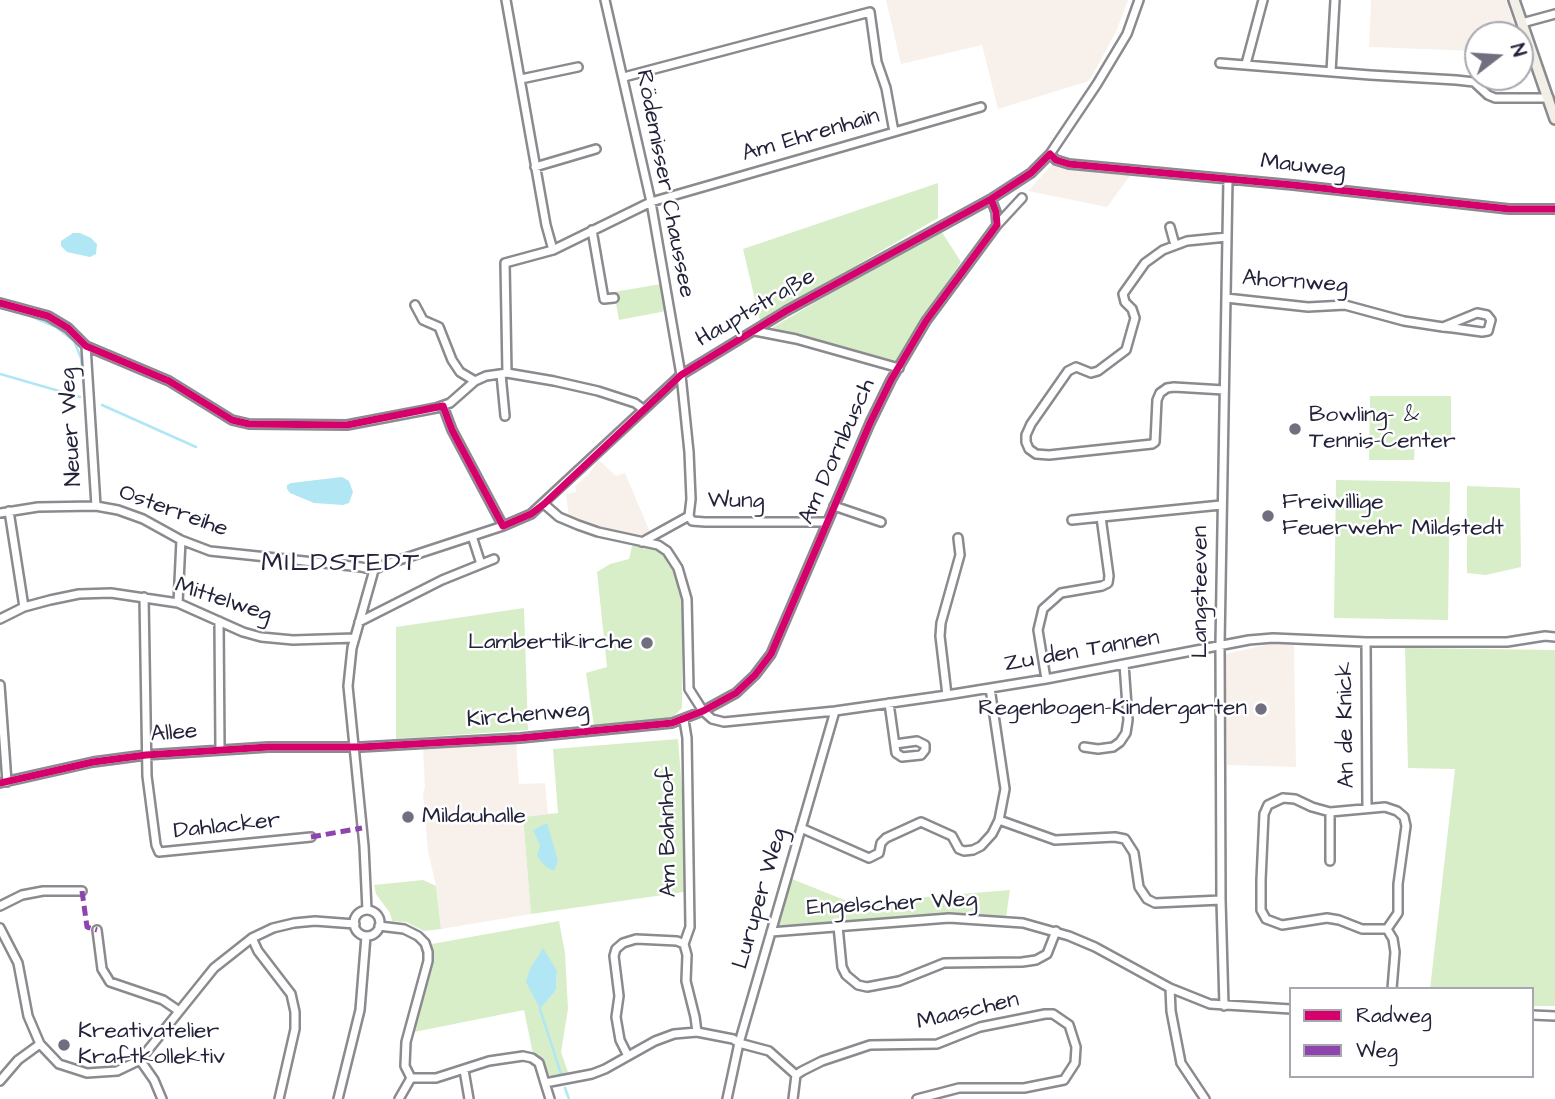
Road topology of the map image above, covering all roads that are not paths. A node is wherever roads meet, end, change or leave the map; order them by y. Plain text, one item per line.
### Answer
1 (506, 0) edge
2 (606, 0) edge
3 (1139, 0) edge
4 (1263, 0) edge
5 (1335, 0) edge
6 (1514, 0) edge
7 (1555, 14) edge
8 (1521, 21) edge
9 (1529, 21) edge
10 (1534, 56) edge
11 (1220, 63) dead end
12 (1246, 64) junction
13 (578, 67) dead end
14 (1331, 72) junction
15 (624, 77) junction
16 (521, 79) junction
17 (1549, 98) junction
18 (981, 107) dead end
19 (1555, 119) edge
20 (894, 132) junction
21 (596, 149) dead end
22 (1050, 155) junction
23 (535, 167) junction
24 (1228, 179) junction
25 (1022, 198) dead end
26 (991, 199) junction
27 (651, 202) junction
28 (1555, 209) edge
29 (997, 225) junction
30 (1170, 227) dead end
31 (592, 230) junction
32 (1227, 237) junction
33 (1175, 245) junction
34 (553, 250) junction
35 (1226, 298) junction
36 (614, 299) dead end
37 (0, 303) edge
38 (415, 305) dead end
39 (1443, 327) junction
40 (755, 331) junction
41 (86, 346) junction
42 (899, 368) junction
43 (504, 373) junction
44 (681, 375) junction
45 (475, 381) junction
46 (1224, 390) junction
47 (443, 406) junction
48 (643, 409) junction
49 (505, 416) dead end
50 (544, 504) junction
51 (1221, 505) junction
52 (96, 506) junction
53 (834, 506) junction
54 (9, 511) junction
55 (0, 513) edge
56 (689, 516) junction
57 (1101, 517) junction
58 (1072, 520) dead end
59 (827, 522) junction
60 (881, 522) dead end
61 (503, 526) junction
62 (472, 536) junction
63 (958, 538) dead end
64 (181, 540) junction
65 (642, 542) junction
66 (494, 559) dead end
67 (481, 564) junction
68 (374, 570) junction
69 (144, 597) junction
70 (178, 603) junction
71 (24, 607) junction
72 (0, 619) edge
73 (219, 621) junction
74 (359, 622) junction
75 (1555, 632) edge
76 (1545, 636) junction
77 (1555, 637) edge
78 (355, 638) junction
79 (1366, 642) junction
80 (1220, 645) junction
81 (1124, 664) junction
82 (1046, 679) junction
83 (0, 685) edge
84 (990, 688) junction
85 (947, 695) junction
86 (889, 704) junction
87 (835, 710) junction
88 (703, 711) junction
89 (684, 720) junction
90 (895, 744) dead end
91 (354, 746) junction
92 (1084, 747) dead end
93 (220, 750) junction
94 (146, 755) junction
95 (4, 782) edge
96 (1367, 807) junction
97 (1330, 811) junction
98 (999, 820) junction
99 (801, 828) junction
100 (311, 837) dead end
101 (1330, 861) dead end
102 (82, 891) dead end
103 (1221, 900) junction
104 (0, 906) edge
105 (367, 910) junction
106 (355, 924) junction
107 (379, 926) junction
108 (838, 926) junction
109 (0, 928) edge
110 (1387, 929) junction
111 (97, 930) dead end
112 (771, 932) junction
113 (1056, 932) junction
114 (366, 936) junction
115 (252, 938) junction
116 (684, 944) junction
117 (1392, 987) edge
118 (1170, 988) junction
119 (1224, 1006) junction
120 (1289, 1009) edge
121 (179, 1011) junction
122 (1534, 1015) edge
123 (1555, 1016) edge
124 (697, 1032) junction
125 (739, 1043) junction
126 (40, 1044) junction
127 (628, 1056) junction
128 (140, 1060) junction
129 (464, 1070) junction
130 (796, 1075) junction
131 (411, 1078) junction
132 (0, 1082) edge
133 (545, 1083) junction
134 (162, 1099) edge
135 (278, 1099) edge
136 (338, 1099) edge
137 (399, 1099) edge
138 (469, 1099) edge
139 (550, 1099) edge
140 (727, 1099) edge
141 (793, 1099) edge
142 (917, 1099) edge
143 (1206, 1099) edge

1 - 16 street
2 - 15 street, Rödemisser Chaussee
3 - 22 street, Hauptstraße
4 - 12 street
5 - 14 street
6 - 8 main road
7 - 9 street
10 - 17 main road
11 - 12 street
12 - 14 street
13 - 16 street
14 - 17 street
15 - 20 street
15 - 27 street, Rödemisser Chaussee
16 - 23 street
17 - 19 main road
18 - 20 street, Am Ehrenhain
20 - 27 street, Am Ehrenhain
21 - 23 street
22 - 24 street, Mauweg
22 - 26 street, Hauptstraße
23 - 34 street
24 - 28 street, Mauweg
24 - 32 street, Langsteeven
25 - 29 street, Am Dornbusch
26 - 29 street
26 - 40 street, Hauptstraße
27 - 31 street, Am Ehrenhain
27 - 44 street, Rödemisser Chaussee
29 - 42 street, Am Dornbusch
30 - 33 street
31 - 34 street, Am Ehrenhain
31 - 36 street
32 - 33 street
32 - 35 street, Langsteeven
33 - 46 street
34 - 43 street, Am Ehrenhain
35 - 39 street, Ahornweg
35 - 46 street, Langsteeven
37 - 41 street
38 - 45 street
39 - 39 street, Ahornweg
40 - 42 street
40 - 44 street, Hauptstraße
41 - 47 street
41 - 52 street, Neuer Weg
42 - 53 street, Am Dornbusch
43 - 45 street
43 - 48 street
43 - 49 street
44 - 48 street, Hauptstraße
44 - 56 street, Rödemisser Chaussee
45 - 47 street
46 - 51 street, Langsteeven
47 - 61 street
48 - 50 street, Hauptstraße
50 - 61 street, Hauptstraße
50 - 65 street
51 - 57 street
51 - 80 street, Langsteeven
52 - 54 street, Osterreihe
52 - 64 street, Osterreihe
53 - 59 street, Am Dornbusch
53 - 60 street
54 - 55 street, Osterreihe
54 - 71 street
56 - 59 street, Wung
56 - 65 street
57 - 58 street
57 - 82 street
59 - 88 street, Am Dornbusch
61 - 62 street, Hauptstraße
62 - 67 street
62 - 68 street, Hauptstraße
63 - 85 street
64 - 68 street, Osterreihe
64 - 70 street
65 - 88 street
66 - 67 street
67 - 74 street
68 - 74 street
69 - 70 street, Mittelweg
69 - 71 street, Mittelweg
69 - 94 street
70 - 73 street, Mittelweg
71 - 72 street, Mittelweg
73 - 78 street, Mittelweg
73 - 93 street
74 - 78 street
75 - 76 street, Zu den Tannen
76 - 77 street, Zu den Tannen
76 - 79 street, Zu den Tannen
78 - 91 street
79 - 80 street, Zu den Tannen
79 - 96 street, An de Knick
80 - 81 street, Zu den Tannen
80 - 103 street, Langsteeven
81 - 82 street, Zu den Tannen
81 - 92 street
82 - 84 street, Zu den Tannen
83 - 95 street
84 - 85 street, Zu den Tannen
84 - 98 street
85 - 86 street, Zu den Tannen
86 - 87 street, Zu den Tannen
86 - 90 street
87 - 88 street
87 - 99 street, Luruper Weg
88 - 89 street, Kirchenweg
89 - 91 street, Kirchenweg
89 - 116 street, Am Bahnhof
91 - 93 street, Allee
91 - 105 street
93 - 94 street, Allee
94 - 95 street, Allee
94 - 100 street, Dahlacker
96 - 97 street, An de Knick
96 - 110 street, An de Knick
97 - 101 street, An de Knick
97 - 110 street, An de Knick
98 - 99 street
98 - 103 street
99 - 112 street, Luruper Weg
102 - 104 street
103 - 119 street, Langsteeven
105 - 106 street
105 - 107 street
106 - 114 street
106 - 115 street
107 - 114 street
107 - 131 street
108 - 112 street, Engelscher Weg
108 - 113 street, Engelscher Weg
108 - 113 street
109 - 126 street
110 - 117 street
111 - 121 street
112 - 125 street, Luruper Weg
113 - 118 street, Engelscher Weg
114 - 136 street
115 - 121 street
115 - 135 street
116 - 124 street, Am Bahnhof
116 - 127 street
118 - 119 street, Engelscher Weg
118 - 143 street
119 - 120 street, Engelscher Weg
121 - 128 street
122 - 123 street
124 - 125 street
124 - 127 street
125 - 130 street
125 - 140 street, Luruper Weg
126 - 128 street
126 - 132 street
127 - 133 street
128 - 134 street
129 - 131 street
129 - 133 street
129 - 138 street
130 - 141 street
130 - 142 street, Maaschen
131 - 137 street
133 - 139 street

